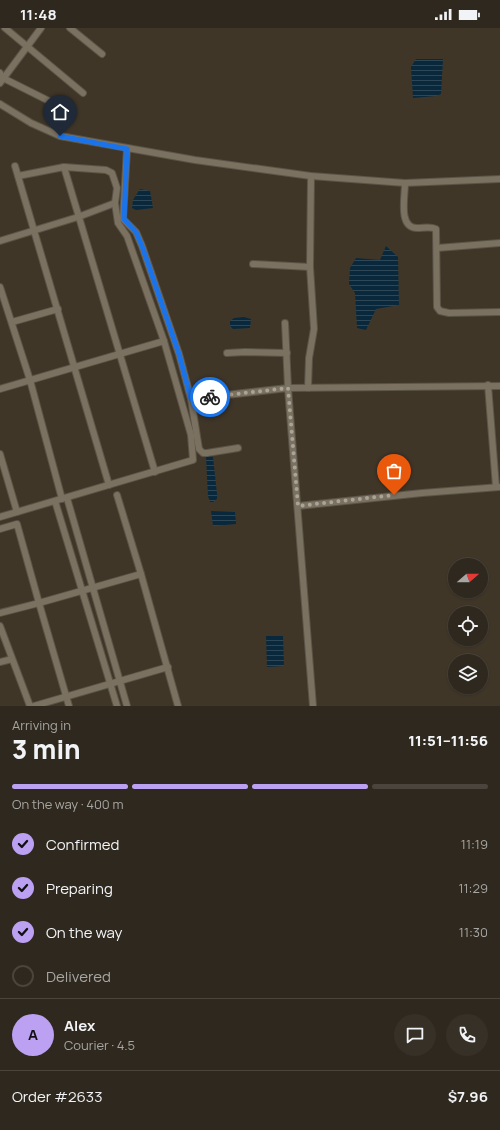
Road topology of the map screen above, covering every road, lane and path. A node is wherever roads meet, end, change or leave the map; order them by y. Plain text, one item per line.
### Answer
1 (5, 28) edge
2 (41, 28) edge
3 (70, 28) edge
4 (27, 46) junction
5 (102, 54) dead end
6 (1, 78) edge
7 (84, 93) dead end
8 (0, 104) edge
9 (69, 111) dead end
10 (127, 149) junction
11 (15, 166) dead end
12 (64, 167) junction
13 (18, 176) junction
14 (311, 176) junction
15 (500, 179) edge
16 (405, 183) junction
17 (115, 203) junction
18 (78, 217) junction
19 (34, 230) junction
20 (0, 241) edge
21 (500, 243) edge
22 (437, 248) junction
23 (253, 264) dead end
24 (310, 267) junction
25 (0, 287) edge
26 (58, 309) junction
27 (500, 312) edge
28 (12, 322) junction
29 (285, 323) dead end
30 (164, 341) junction
31 (227, 353) dead end
32 (286, 353) junction
33 (121, 354) junction
34 (75, 367) junction
35 (30, 380) junction
36 (488, 386) junction
37 (500, 386) edge
38 (288, 388) junction
39 (308, 388) junction
40 (0, 389) edge
41 (191, 399) junction
42 (238, 448) dead end
43 (0, 454) edge
44 (155, 472) junction
45 (109, 485) junction
46 (498, 487) edge
47 (117, 494) dead end
48 (64, 498) junction
49 (55, 501) junction
50 (298, 506) junction
51 (18, 512) junction
52 (0, 517) edge
53 (0, 529) edge
54 (141, 574) junction
55 (92, 587) junction
56 (82, 590) junction
57 (38, 604) junction
58 (0, 613) edge
59 (0, 626) edge
60 (12, 659) junction
61 (0, 662) edge
62 (168, 667) junction
63 (120, 682) junction
64 (111, 683) junction
65 (66, 696) junction
66 (30, 706) edge
67 (34, 706) edge
68 (69, 706) edge
69 (117, 706) edge
70 (127, 706) edge
71 (178, 706) edge
72 (313, 706) edge

1 - 4 street
2 - 4 street
3 - 5 street
4 - 6 street
4 - 7 street
6 - 9 street
8 - 10 street
10 - 14 street
10 - 41 street
11 - 13 street
12 - 13 street
12 - 17 street
12 - 18 street
13 - 19 street
14 - 16 street
14 - 24 street
15 - 16 street
16 - 22 street
17 - 18 street
17 - 30 street
18 - 19 street
18 - 33 street
19 - 20 street
19 - 26 street
21 - 22 street
22 - 27 street
23 - 24 street
24 - 39 street
25 - 28 street
26 - 28 street
26 - 34 street
28 - 35 street
29 - 32 street
30 - 33 street
30 - 44 street
31 - 32 street
32 - 38 street
33 - 34 street
33 - 44 street
34 - 35 street
34 - 45 street
35 - 40 street
35 - 48 street
36 - 37 street
36 - 39 street
36 - 46 street
38 - 39 street
38 - 41 street
38 - 50 street
41 - 42 street
43 - 51 street
44 - 45 street
45 - 48 street
46 - 50 street
47 - 54 street
48 - 49 street
48 - 55 street
49 - 51 street
49 - 56 street
50 - 72 street
51 - 52 street
53 - 57 street
54 - 55 street
54 - 62 street
55 - 56 street
55 - 63 street
56 - 57 street
56 - 64 street
57 - 58 street
57 - 65 street
59 - 60 street
60 - 61 street
60 - 66 street
62 - 63 street
62 - 71 street
63 - 64 street
63 - 70 street
64 - 65 street
64 - 69 street
65 - 67 street
65 - 68 street

